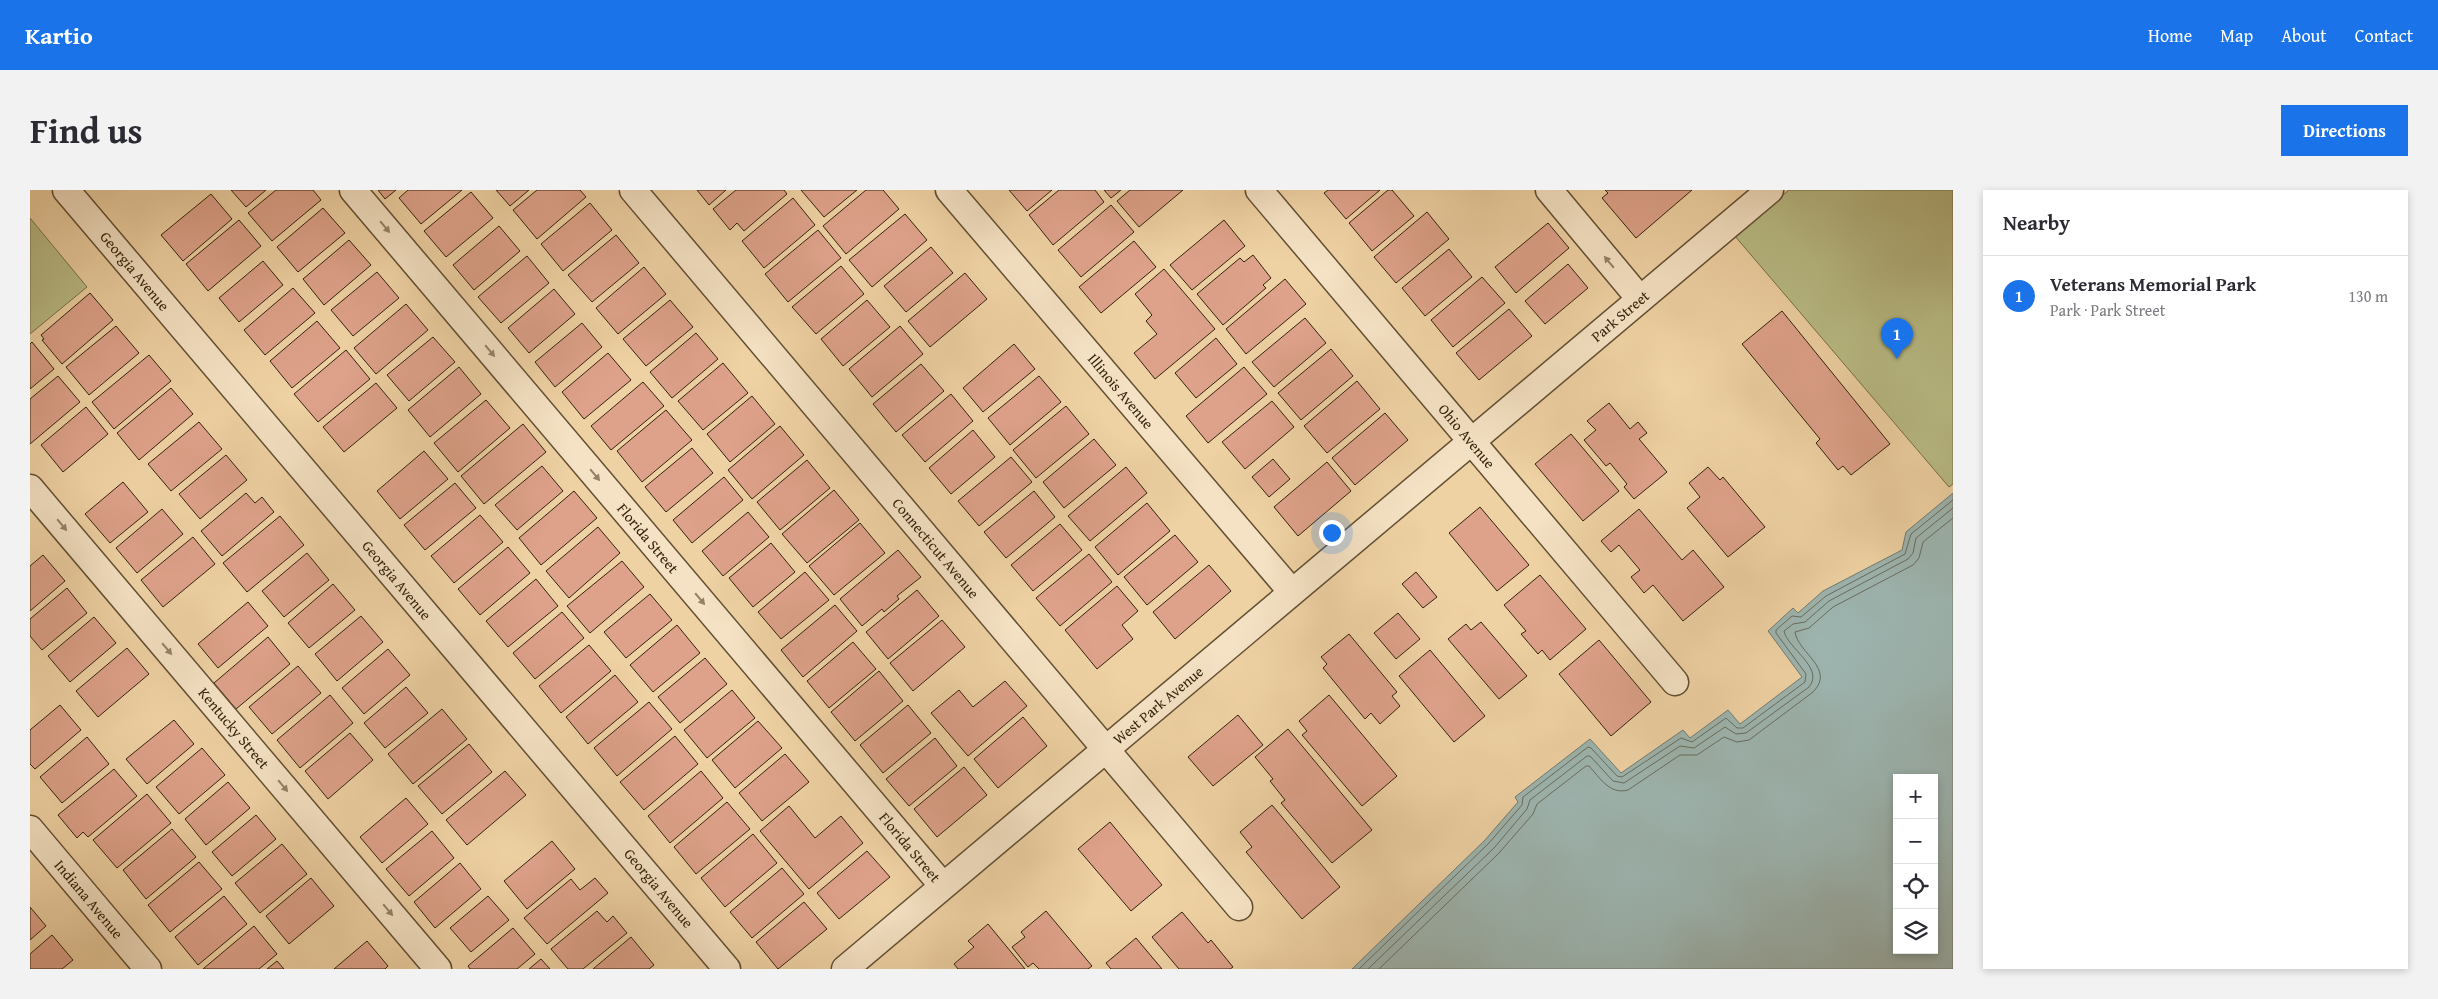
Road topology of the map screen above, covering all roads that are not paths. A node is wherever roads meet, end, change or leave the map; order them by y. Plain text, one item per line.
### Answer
1 (66, 190) edge
2 (353, 190) edge
3 (633, 190) edge
4 (949, 190) edge
5 (1259, 190) edge
6 (1549, 190) edge
7 (1756, 194) edge
8 (1640, 299) junction
9 (1471, 442) junction
10 (30, 488) edge
11 (1292, 592) junction
12 (1675, 682) dead end
13 (1106, 749) junction
14 (30, 829) edge
15 (943, 886) junction
16 (1239, 907) dead end
17 (148, 969) edge
18 (438, 969) edge
19 (727, 969) edge
20 (845, 969) edge

1 - 19 street, Georgia Avenue
2 -> 15 street, Florida Street
3 - 13 street, Connecticut Avenue
4 - 11 street, Illinois Avenue
5 - 9 street, Ohio Avenue
8 -> 6 street
7 - 8 street, Park Street
8 - 9 street, Park Street
9 - 11 street, West Park Avenue
9 - 12 street, Ohio Avenue
10 -> 18 street, Kentucky Street
11 - 13 street, West Park Avenue
13 - 15 street, West Park Avenue
13 - 16 street, Connecticut Avenue
14 - 17 street, Indiana Avenue
15 - 20 street, West Park Avenue

